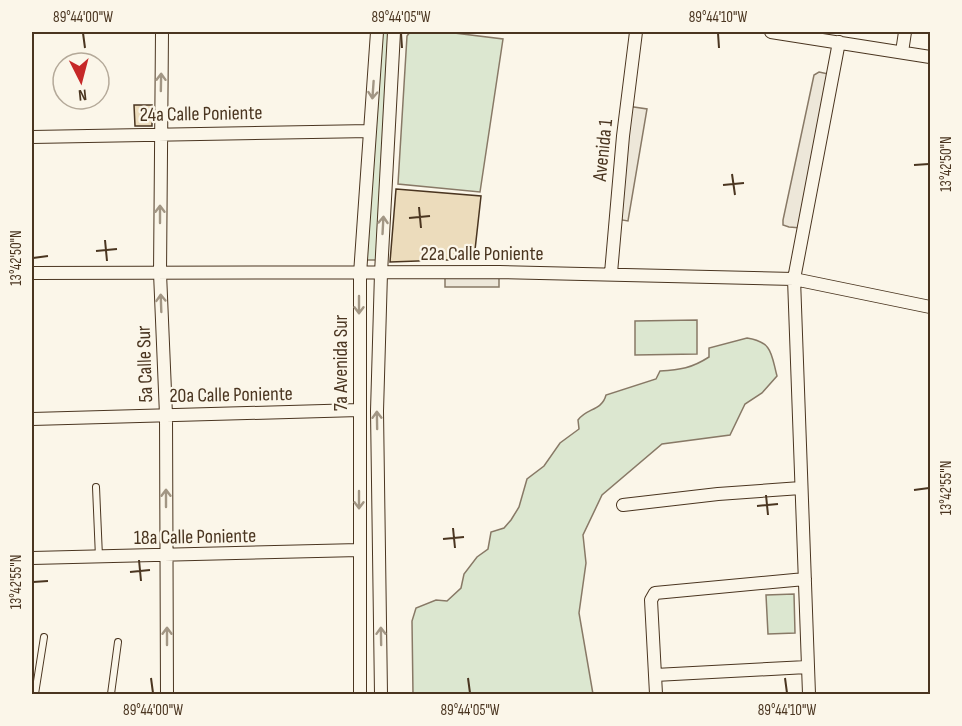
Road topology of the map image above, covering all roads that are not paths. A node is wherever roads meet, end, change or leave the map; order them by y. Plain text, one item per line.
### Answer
1 (162, 32) edge
2 (377, 32) edge
3 (394, 32) edge
4 (636, 32) edge
5 (771, 32) edge
6 (905, 32) edge
7 (839, 42) junction
8 (902, 52) junction
9 (930, 57) edge
10 (370, 131) junction
11 (160, 133) junction
12 (32, 137) edge
13 (32, 273) edge
14 (160, 273) junction
15 (381, 273) junction
16 (611, 273) junction
17 (360, 274) junction
18 (794, 279) junction
19 (930, 306) edge
20 (359, 410) junction
21 (166, 415) junction
22 (32, 419) edge
23 (96, 487) dead end
24 (801, 488) junction
25 (623, 505) dead end
26 (359, 550) junction
27 (167, 557) junction
28 (32, 558) edge
29 (99, 558) junction
30 (806, 579) junction
31 (44, 637) dead end
32 (118, 642) dead end
33 (807, 667) junction
34 (655, 675) junction
35 (34, 694) edge
36 (111, 694) edge
37 (167, 694) edge
38 (360, 694) edge
39 (381, 694) edge
40 (656, 694) edge
41 (809, 694) edge

11 -> 1 street, 5a Calle Sur
2 -> 10 street, 7a Avenida Sur
15 -> 3 street, 7a Avenida Sur
4 - 16 street, Avenida 1
5 - 7 street
6 - 8 street
7 - 8 street
7 - 18 street
8 - 9 street
10 - 11 street, 24a Calle Poniente
10 - 17 street, 7a Avenida Sur
11 - 12 street, 24a Calle Poniente
14 -> 11 street, 5a Calle Sur
13 - 14 street, 22a Calle Poniente
14 - 17 street, 22a Calle Poniente
21 -> 14 street, 5a Calle Sur
15 - 16 street, 22a Calle Poniente
15 - 17 street, 22a Calle Poniente
39 -> 15 street, 7a Avenida Sur
16 - 18 street, 22a Calle Poniente
17 -> 20 street, 7a Avenida Sur
18 - 19 street, 22a Calle Poniente
18 - 24 street
20 - 21 street, 20a Calle Poniente
20 -> 26 street, 7a Avenida Sur
21 - 22 street, 20a Calle Poniente
27 -> 21 street, 5a Calle Sur
23 - 29 lane
24 - 25 street
24 - 30 street
26 - 27 street, 18a Calle Poniente
26 - 38 street, 7a Avenida Sur
27 - 29 street, 18a Calle Poniente
37 -> 27 street, 5a Calle Sur
28 - 29 street, 18a Calle Poniente
30 - 33 street
30 - 34 street
31 - 35 lane
32 - 36 lane
33 - 34 street
33 - 41 street
34 - 40 street

